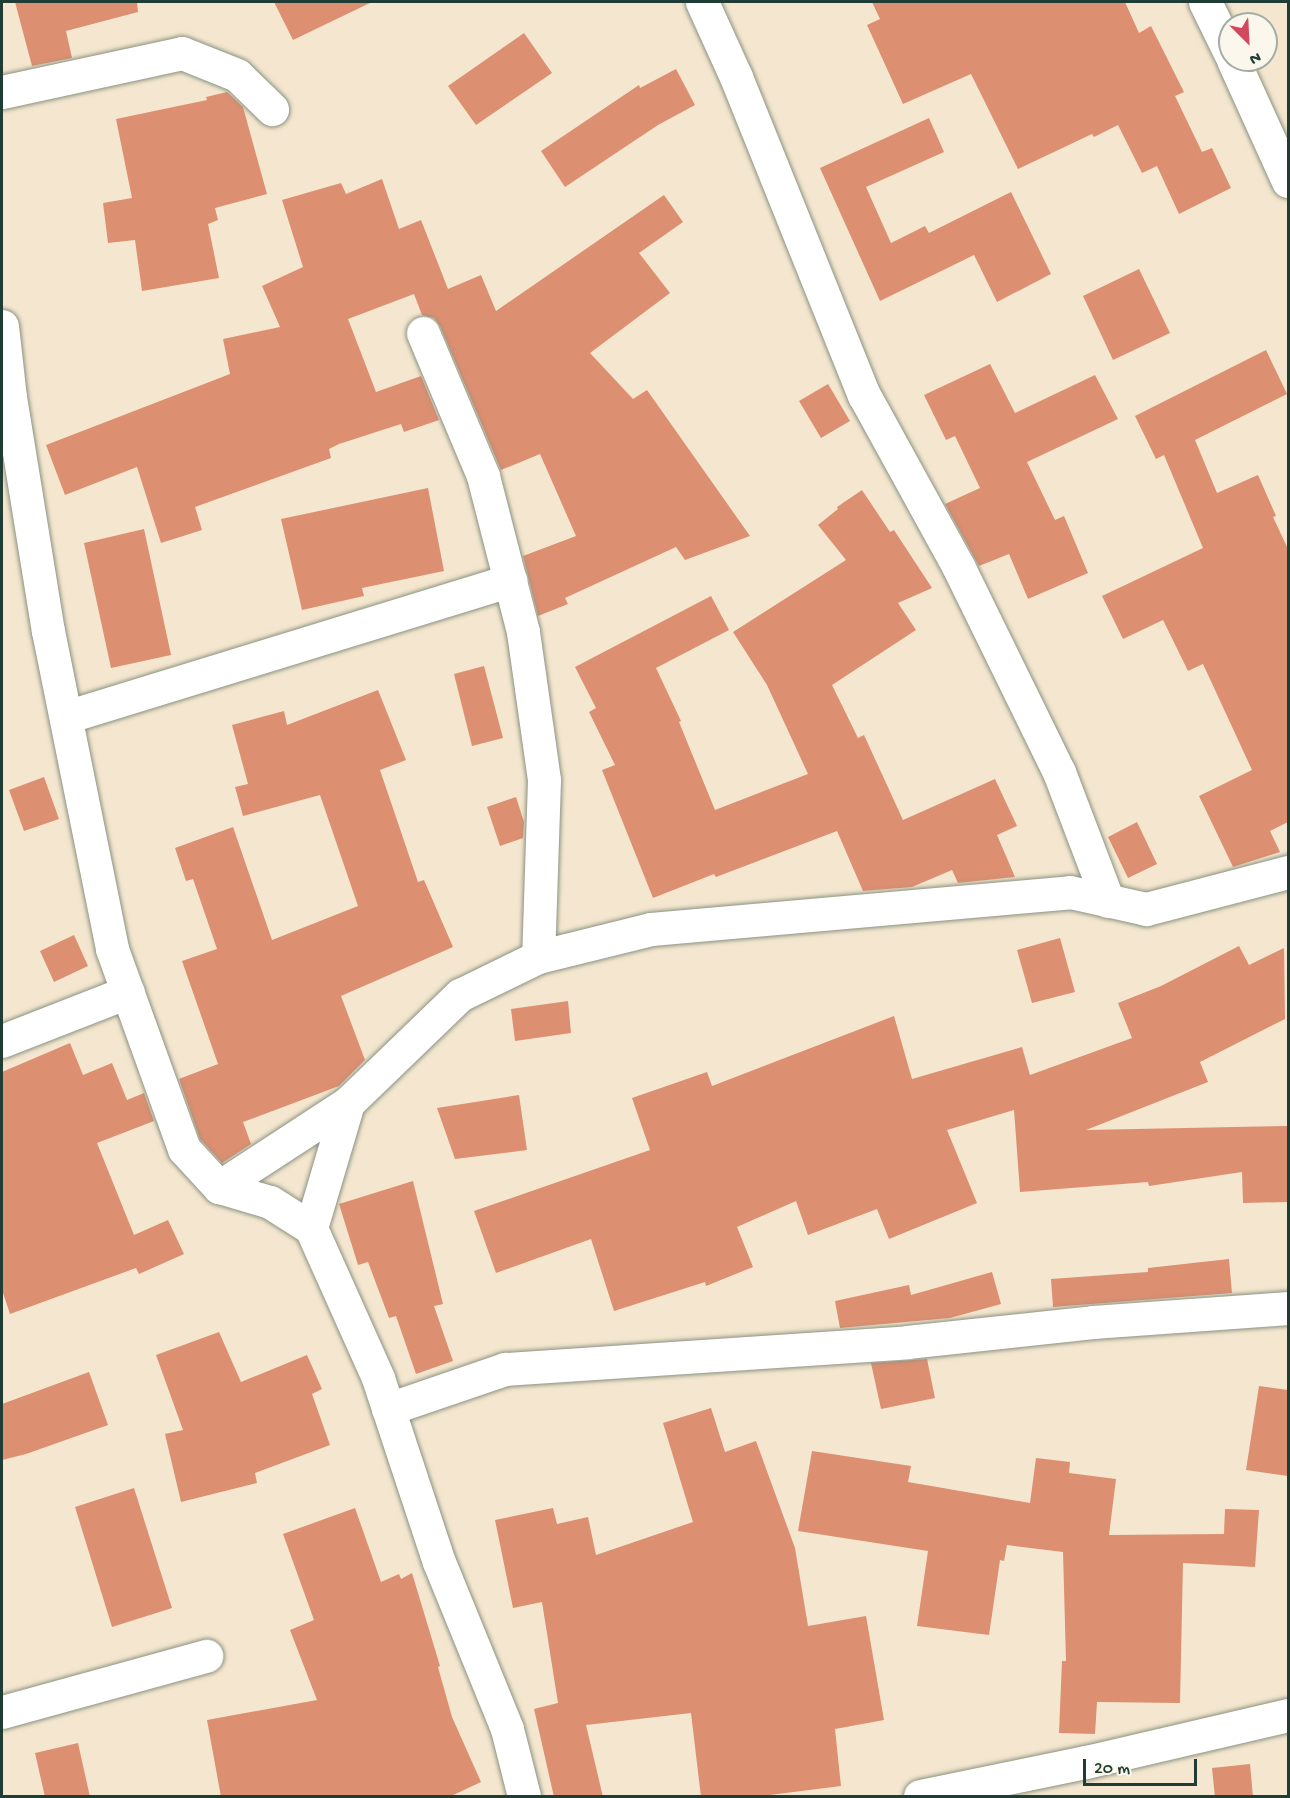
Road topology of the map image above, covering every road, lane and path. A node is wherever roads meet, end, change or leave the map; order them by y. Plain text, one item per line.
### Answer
1 (702, 2) edge
2 (1205, 2) edge
3 (1218, 29) edge
4 (1238, 72) edge
5 (2, 92) edge
6 (272, 109) dead end
7 (1288, 181) edge
8 (2, 326) edge
9 (423, 333) dead end
10 (510, 580) junction
11 (66, 717) junction
12 (1288, 872) edge
13 (1108, 901) junction
14 (538, 957) junction
15 (128, 992) junction
16 (2, 1041) edge
17 (348, 1103) junction
18 (219, 1187) junction
19 (311, 1228) junction
20 (1288, 1308) edge
21 (388, 1409) junction
22 (206, 1656) dead end
23 (2, 1712) edge
24 (1288, 1714) edge
25 (524, 1797) edge
26 (920, 1797) edge

1 - 13 street
2 - 3 street
4 - 7 street
5 - 6 street
8 - 11 street
9 - 10 street
10 - 11 street
10 - 14 street
11 - 15 street
12 - 13 street
13 - 14 street
14 - 17 street
15 - 16 street
15 - 18 street
17 - 18 street
17 - 19 street
18 - 19 street
19 - 21 street
20 - 21 street
21 - 25 street
22 - 23 street
24 - 26 street

